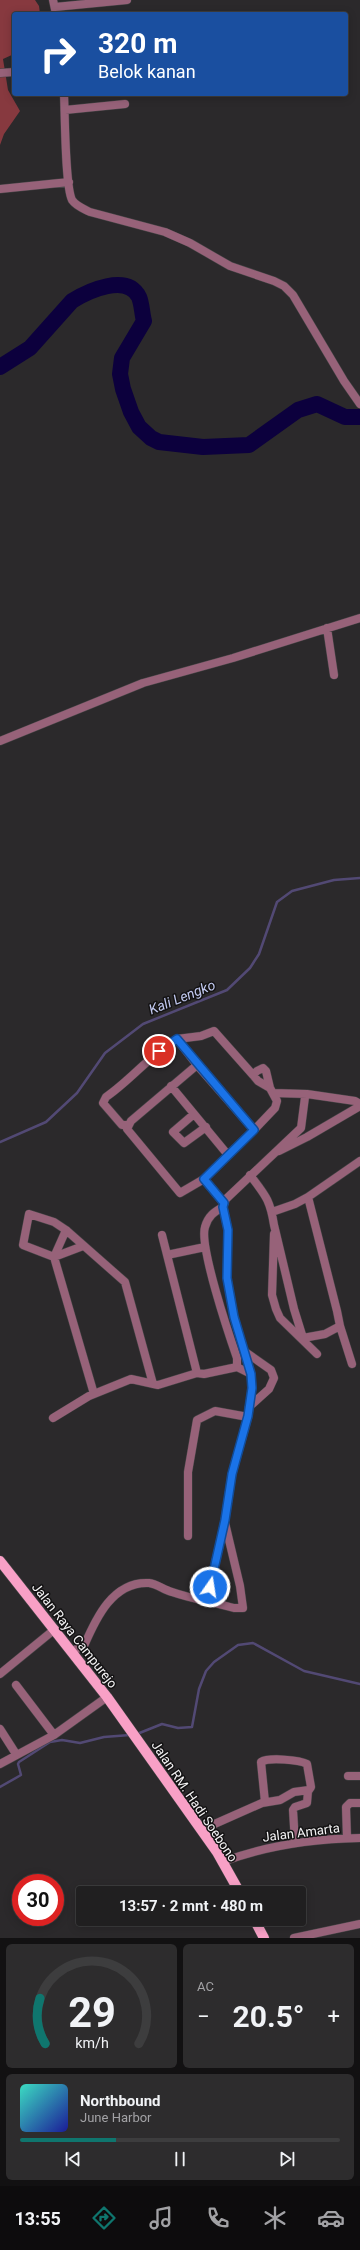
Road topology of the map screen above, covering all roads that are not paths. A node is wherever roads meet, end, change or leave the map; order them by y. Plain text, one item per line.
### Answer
1 (127, 0) edge
2 (55, 7) edge
3 (12, 72) edge
4 (0, 73) edge
5 (64, 96) edge
6 (125, 104) dead end
7 (65, 110) junction
8 (69, 182) junction
9 (0, 190) edge
10 (360, 404) edge
11 (360, 618) edge
12 (327, 628) junction
13 (334, 675) dead end
14 (0, 741) edge
15 (177, 1039) junction
16 (197, 1065) junction
17 (254, 1075) junction
18 (171, 1086) junction
19 (271, 1091) junction
20 (307, 1094) junction
21 (360, 1104) edge
22 (194, 1114) junction
23 (128, 1125) junction
24 (206, 1127) junction
25 (301, 1128) junction
26 (254, 1130) junction
27 (318, 1131) junction
28 (274, 1152) junction
29 (228, 1155) junction
30 (360, 1160) edge
31 (250, 1175) junction
32 (204, 1179) junction
33 (308, 1197) junction
34 (224, 1205) junction
35 (272, 1212) junction
36 (274, 1228) junction
37 (66, 1230) junction
38 (162, 1235) dead end
39 (83, 1246) junction
40 (205, 1247) junction
41 (167, 1255) junction
42 (54, 1256) junction
43 (234, 1317) junction
44 (224, 1318) junction
45 (340, 1326) junction
46 (303, 1338) junction
47 (244, 1351) junction
48 (317, 1354) dead end
49 (352, 1364) dead end
50 (237, 1367) junction
51 (197, 1373) junction
52 (251, 1374) junction
53 (153, 1384) junction
54 (94, 1394) junction
55 (249, 1407) junction
56 (248, 1416) junction
57 (52, 1418) dead end
58 (225, 1520) junction
59 (188, 1536) dead end
60 (0, 1561) edge
61 (207, 1600) junction
62 (55, 1629) junction
63 (72, 1651) junction
64 (0, 1674) edge
65 (16, 1685) dead end
66 (107, 1697) junction
67 (126, 1726) joint
68 (0, 1729) edge
69 (54, 1735) junction
70 (16, 1754) junction
71 (0, 1764) edge
72 (348, 1776) dead end
73 (360, 1776) edge
74 (308, 1791) junction
75 (265, 1802) junction
76 (360, 1803) edge
77 (201, 1830) junction
78 (347, 1838) junction
79 (360, 1838) edge
80 (295, 1843) junction
81 (222, 1862) junction
82 (236, 1886) edge
83 (360, 1924) edge
84 (258, 1926) edge
85 (264, 1938) edge
86 (294, 1938) edge

1 - 2 street
3 - 4 street
5 - 7 street
6 - 7 street
7 - 8 street
8 - 9 street
8 - 10 street
11 - 12 street
12 - 13 street
12 - 14 street
15 - 16 street
15 - 17 street
15 - 23 street
16 - 18 street
16 - 26 street
17 - 19 street
17 - 19 street
18 - 22 street
18 - 23 street
19 - 20 street
19 - 26 street
20 - 21 street
20 - 25 street
21 - 27 street
22 - 24 street
22 - 24 street
23 - 32 street
24 - 29 street
25 - 27 street
25 - 28 street
26 - 29 street
27 - 28 street
28 - 31 street
29 - 32 street
30 - 33 street
31 - 34 street
31 - 35 street
32 - 34 street
33 - 35 street
33 - 45 street
34 - 40 street
34 - 43 street
35 - 36 street
36 - 46 street
36 - 46 street
37 - 39 street
37 - 42 street
37 - 42 street
38 - 41 street
39 - 42 street
39 - 53 street
40 - 41 street
40 - 44 street
41 - 51 street
42 - 54 street
43 - 44 street
43 - 47 street
44 - 50 street
45 - 46 street
45 - 49 street
46 - 48 street
47 - 52 street
47 - 55 street
50 - 51 street
50 - 52 street
51 - 53 street
52 - 55 street
53 - 54 street
54 - 57 street
55 - 56 street
56 - 58 street
56 - 59 street
58 - 61 street
58 - 61 street
60 - 62 main road, Jalan Raya Campurejo
61 - 63 street
62 - 63 main road, Jalan Raya Campurejo
62 - 64 street
63 - 66 main road, Jalan Raya Campurejo
65 - 69 street
66 - 67 main road, Jalan Raya Campurejo
66 - 69 street
67 - 77 main road, Jalan RM. Hadi Soebono
68 - 70 street
69 - 70 street
70 - 71 street
72 - 73 street
74 - 75 street
74 - 75 street
74 - 80 street
75 - 77 street
76 - 78 street
77 - 81 main road, Jalan RM. Hadi Soebono
78 - 79 street, Jalan Amarta
78 - 80 street, Jalan Amarta
80 - 81 street, Jalan Amarta
81 - 82 main road, Jalan RM. Hadi Soebono
83 - 86 street
84 - 85 main road

